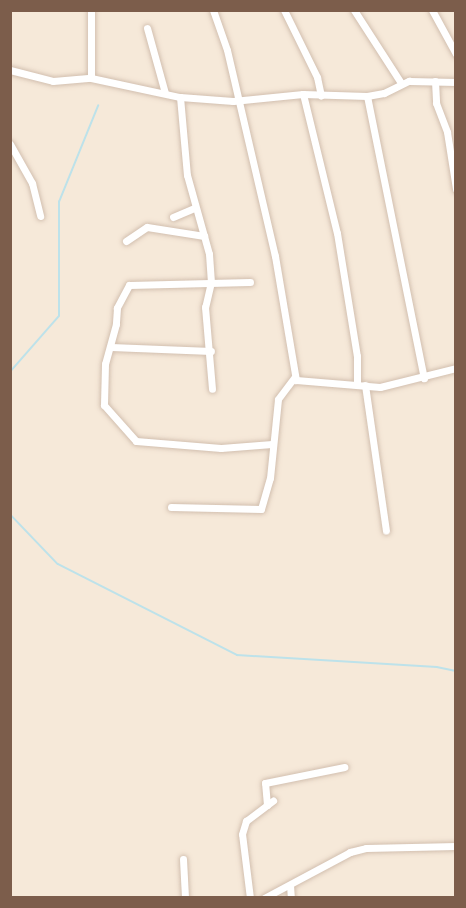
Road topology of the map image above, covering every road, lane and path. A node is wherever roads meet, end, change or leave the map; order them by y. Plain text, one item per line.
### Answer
1 (91, 10) edge
2 (213, 10) edge
3 (284, 10) edge
4 (354, 10) edge
5 (432, 10) edge
6 (147, 28) dead end
7 (456, 54) edge
8 (10, 70) edge
9 (91, 78) junction
10 (435, 81) junction
11 (456, 82) edge
12 (401, 83) junction
13 (165, 93) junction
14 (303, 94) junction
15 (321, 96) junction
16 (368, 96) junction
17 (180, 97) junction
18 (238, 101) junction
19 (10, 144) edge
20 (456, 189) edge
21 (194, 208) junction
22 (40, 216) dead end
23 (173, 217) dead end
24 (204, 236) junction
25 (126, 241) dead end
26 (210, 282) junction
27 (250, 282) dead end
28 (111, 347) junction
29 (211, 351) junction
30 (456, 368) edge
31 (294, 378) junction
32 (424, 378) junction
33 (361, 385) junction
34 (212, 389) dead end
35 (272, 444) junction
36 (171, 507) dead end
37 (386, 530) dead end
38 (344, 767) dead end
39 (456, 846) edge
40 (183, 859) dead end
41 (290, 885) junction
42 (185, 897) edge
43 (250, 897) edge
44 (264, 897) edge
45 (291, 897) edge

1 - 9 street
2 - 18 street
3 - 15 street
4 - 12 street
5 - 7 street
6 - 13 street
8 - 9 street
9 - 13 street
10 - 11 street
10 - 12 street
10 - 20 street
12 - 16 street
13 - 17 street
14 - 15 street
14 - 18 street
14 - 33 street
15 - 16 street
16 - 32 street
17 - 18 street
17 - 21 street
18 - 31 street
19 - 22 street
21 - 23 street
21 - 24 street
24 - 25 street
24 - 26 street
26 - 27 street
26 - 28 street
26 - 29 street
28 - 29 street
28 - 35 street
29 - 34 street
30 - 32 street
31 - 33 street
31 - 35 street
32 - 33 street
33 - 37 street
35 - 36 street
38 - 43 street
39 - 41 street
40 - 42 street
41 - 44 street
41 - 45 street

